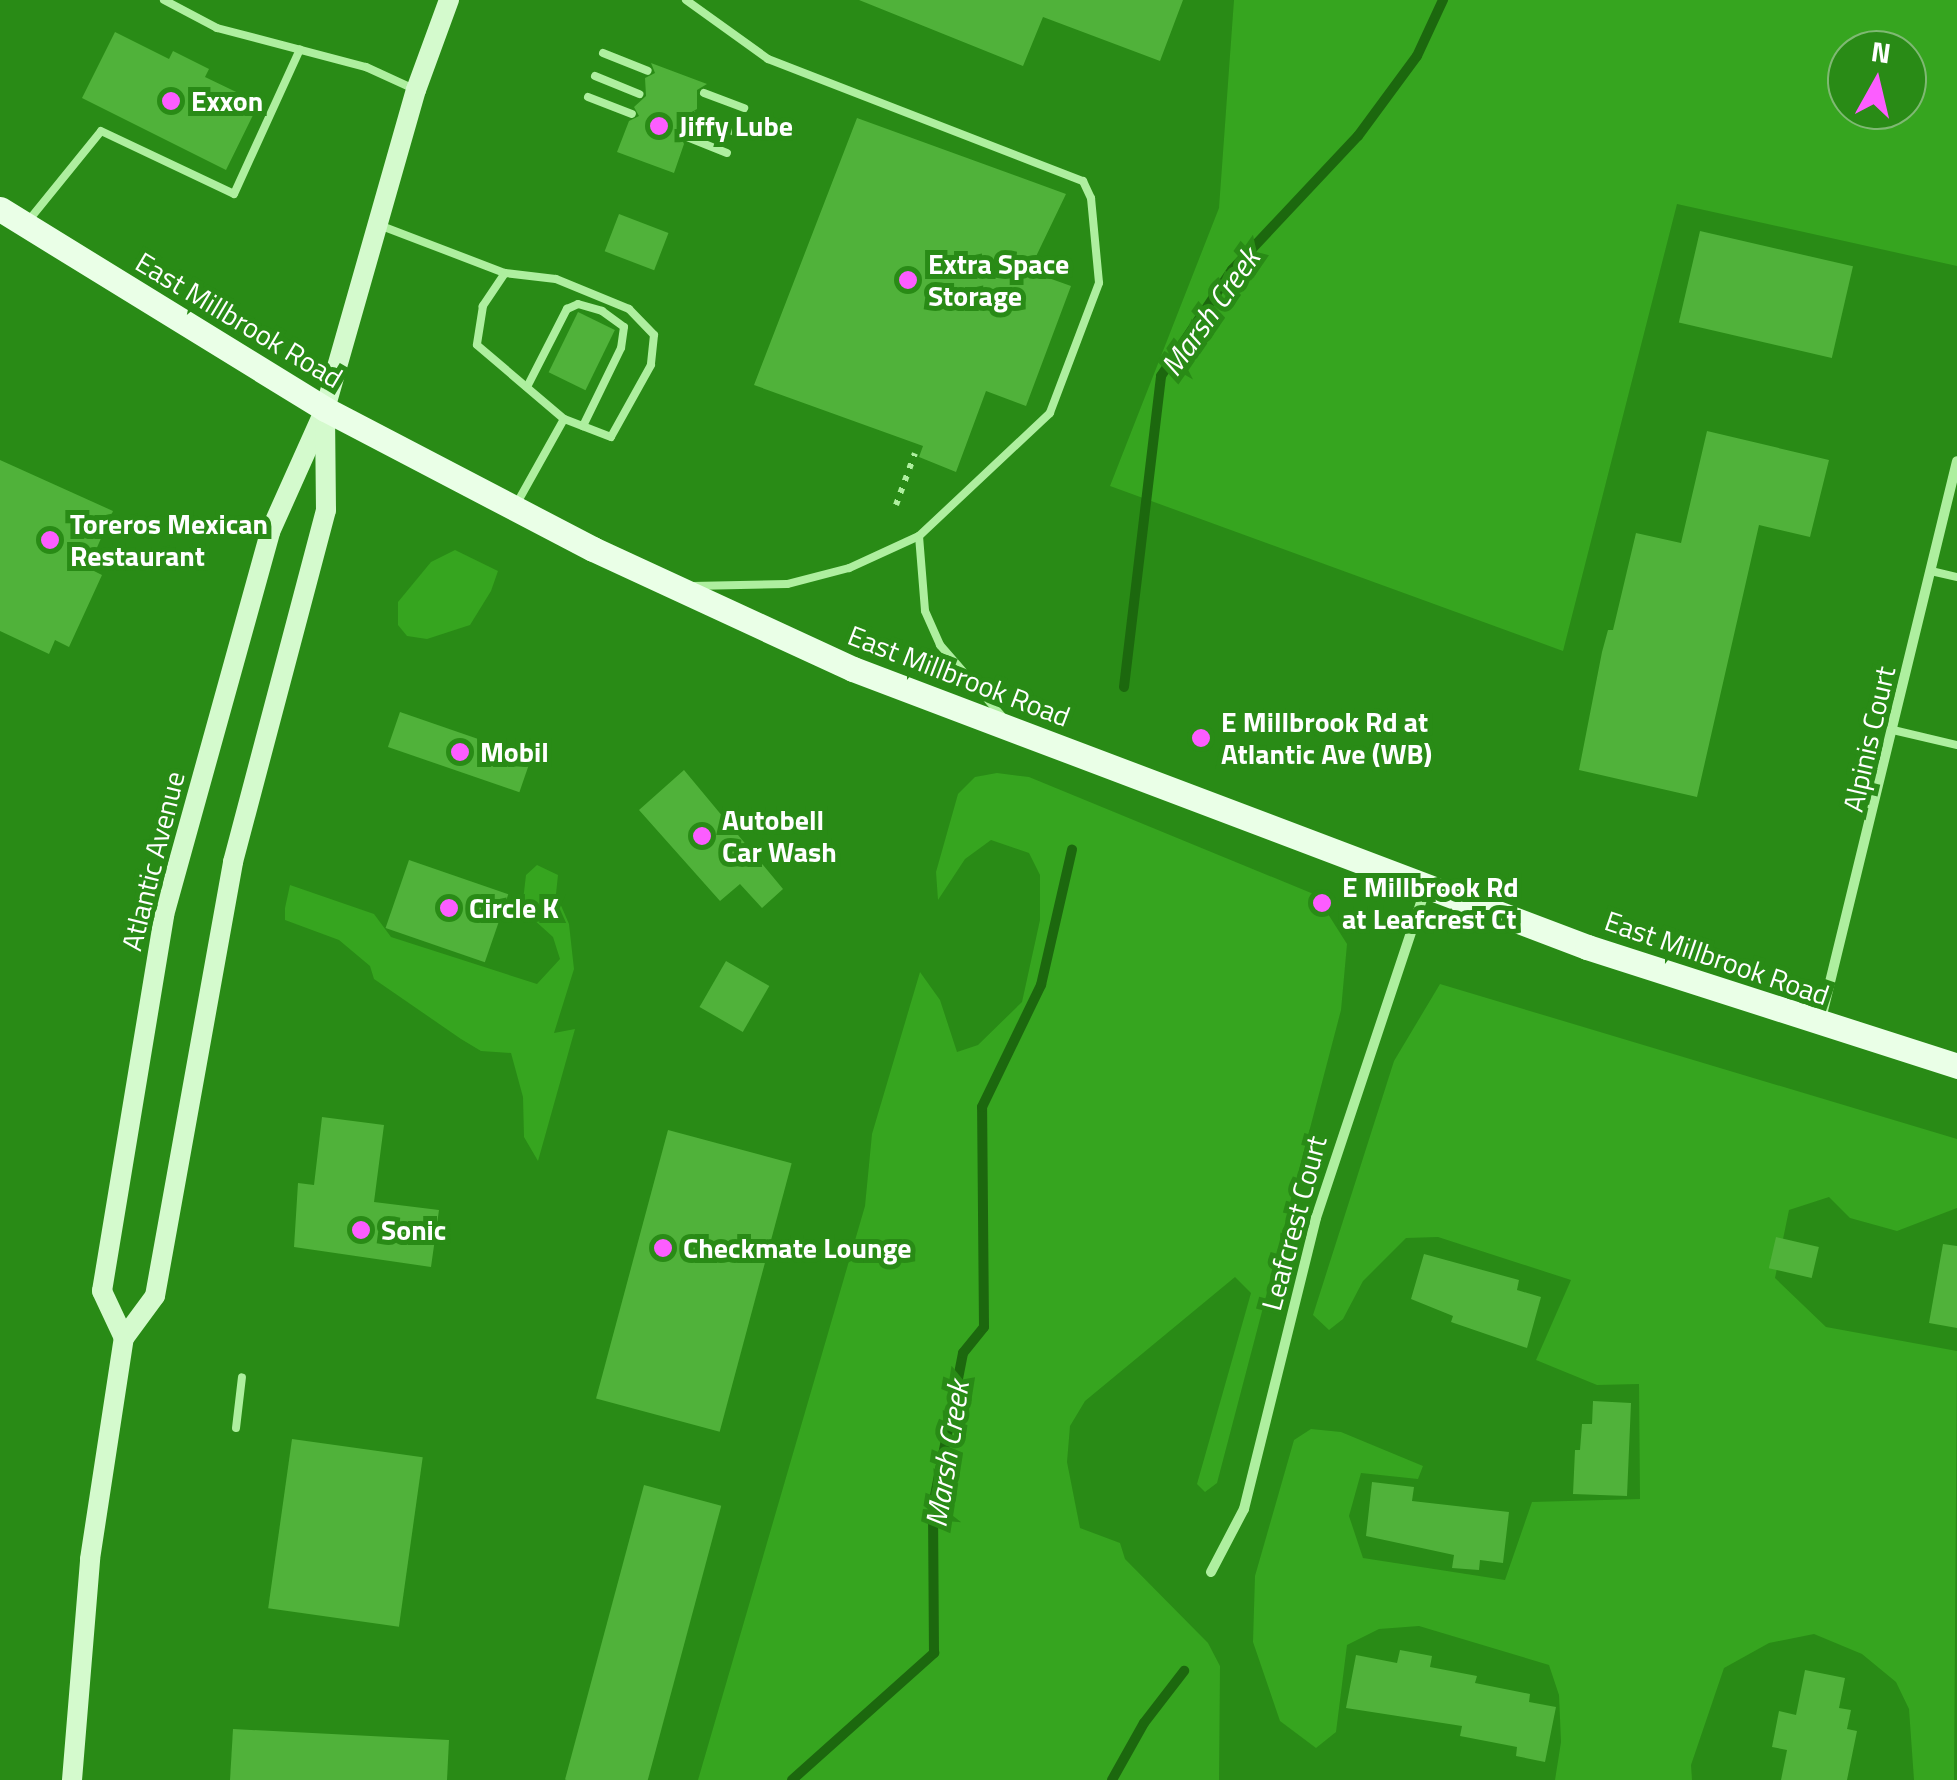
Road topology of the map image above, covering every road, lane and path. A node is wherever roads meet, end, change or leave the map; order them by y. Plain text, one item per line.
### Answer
1 (164, 0) edge
2 (448, 0) edge
3 (686, 0) edge
4 (300, 49) junction
5 (603, 54) dead end
6 (648, 71) dead end
7 (595, 76) dead end
8 (416, 90) junction
9 (704, 93) dead end
10 (639, 94) dead end
11 (588, 97) dead end
12 (744, 108) dead end
13 (632, 114) dead end
14 (695, 116) dead end
15 (735, 132) dead end
16 (687, 137) dead end
17 (727, 153) dead end
18 (0, 209) edge
19 (26, 224) junction
20 (379, 226) junction
21 (505, 273) junction
22 (527, 387) junction
23 (325, 408) junction
24 (564, 419) junction
25 (583, 426) junction
26 (915, 453) dead end
27 (1957, 461) edge
28 (896, 506) dead end
29 (514, 508) junction
30 (918, 536) junction
31 (1931, 571) junction
32 (1957, 578) edge
33 (674, 586) junction
34 (1013, 729) junction
35 (1894, 730) junction
36 (1957, 745) edge
37 (1426, 886) junction
38 (1819, 1025) junction
39 (1957, 1066) edge
40 (124, 1338) junction
41 (242, 1377) dead end
42 (236, 1428) dead end
43 (1210, 1572) dead end
44 (72, 1780) edge

1 - 4 lane
2 - 8 main road, Atlantic Avenue
3 - 30 lane
4 - 8 lane
4 - 19 lane
5 - 6 lane
7 - 10 lane
8 - 20 main road, Atlantic Avenue
9 - 12 lane
11 - 13 lane
14 - 15 lane
16 - 17 lane
18 - 19 main road, East Millbrook Road
19 - 23 main road, East Millbrook Road
20 - 21 lane
20 - 23 main road, Atlantic Avenue
21 - 22 lane
21 - 25 lane
22 - 24 lane
22 - 25 lane
23 - 29 main road, East Millbrook Road
23 - 40 main road, Atlantic Avenue
23 - 40 main road, Atlantic Avenue
24 - 25 lane
24 - 29 lane
26 - 28 path
27 - 31 street, Alpinis Court
29 - 33 main road, East Millbrook Road
30 - 33 lane
30 - 34 lane
31 - 32 lane
31 - 35 street, Alpinis Court
33 - 34 main road, East Millbrook Road
34 - 37 main road, East Millbrook Road
35 - 36 lane
35 - 38 street, Alpinis Court
37 - 38 main road, East Millbrook Road
37 - 43 street, Leafcrest Court
38 - 39 main road, East Millbrook Road
40 - 44 main road, Atlantic Avenue
41 - 42 lane

